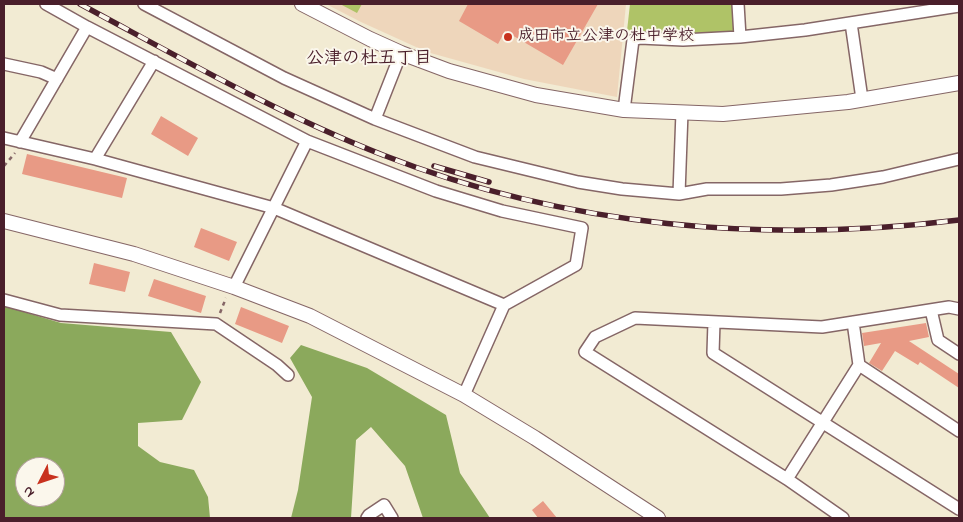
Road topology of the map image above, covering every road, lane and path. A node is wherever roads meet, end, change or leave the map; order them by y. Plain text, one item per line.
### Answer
1 (46, 4) edge
2 (144, 4) edge
3 (302, 4) edge
4 (738, 4) edge
5 (959, 6) edge
6 (851, 23) junction
7 (87, 26) junction
8 (740, 37) junction
9 (402, 53) junction
10 (154, 61) junction
11 (4, 64) edge
12 (57, 79) junction
13 (959, 83) edge
14 (862, 99) junction
15 (624, 110) junction
16 (682, 112) junction
17 (375, 119) junction
18 (4, 138) edge
19 (307, 141) junction
20 (20, 142) junction
21 (94, 159) junction
22 (959, 160) edge
23 (4, 166) edge
24 (679, 194) junction
25 (274, 208) junction
26 (4, 221) edge
27 (230, 293) junction
28 (4, 300) edge
29 (504, 305) junction
30 (959, 309) edge
31 (931, 310) junction
32 (714, 322) junction
33 (853, 322) junction
34 (216, 324) junction
35 (959, 354) edge
36 (859, 366) junction
37 (288, 375) dead end
38 (464, 395) junction
39 (822, 422) junction
40 (959, 431) edge
41 (787, 479) junction
42 (959, 509) edge
43 (367, 518) edge
44 (392, 518) edge
45 (658, 518) edge
46 (843, 518) edge

1 - 7 street
2 - 17 street
3 - 9 street
4 - 8 street
5 - 6 street
6 - 8 street
6 - 14 street
7 - 10 street
7 - 12 street
8 - 15 street
9 - 15 street
9 - 17 street
10 - 19 street
10 - 21 street
11 - 12 street
12 - 20 street
13 - 14 street
14 - 16 street
15 - 16 street
16 - 24 street
17 - 24 street
18 - 20 street
19 - 25 street
19 - 29 street
20 - 21 street
20 - 23 path
21 - 25 street
22 - 24 street
25 - 27 street
25 - 29 street
26 - 27 street
27 - 34 path
27 - 38 street
28 - 34 street
29 - 38 street
30 - 31 street
31 - 33 street
31 - 35 street
32 - 33 street
32 - 39 street
32 - 41 street
33 - 36 street
34 - 37 street
36 - 39 street
36 - 40 street
38 - 45 street
39 - 41 street
39 - 42 street
41 - 46 street
43 - 44 street

